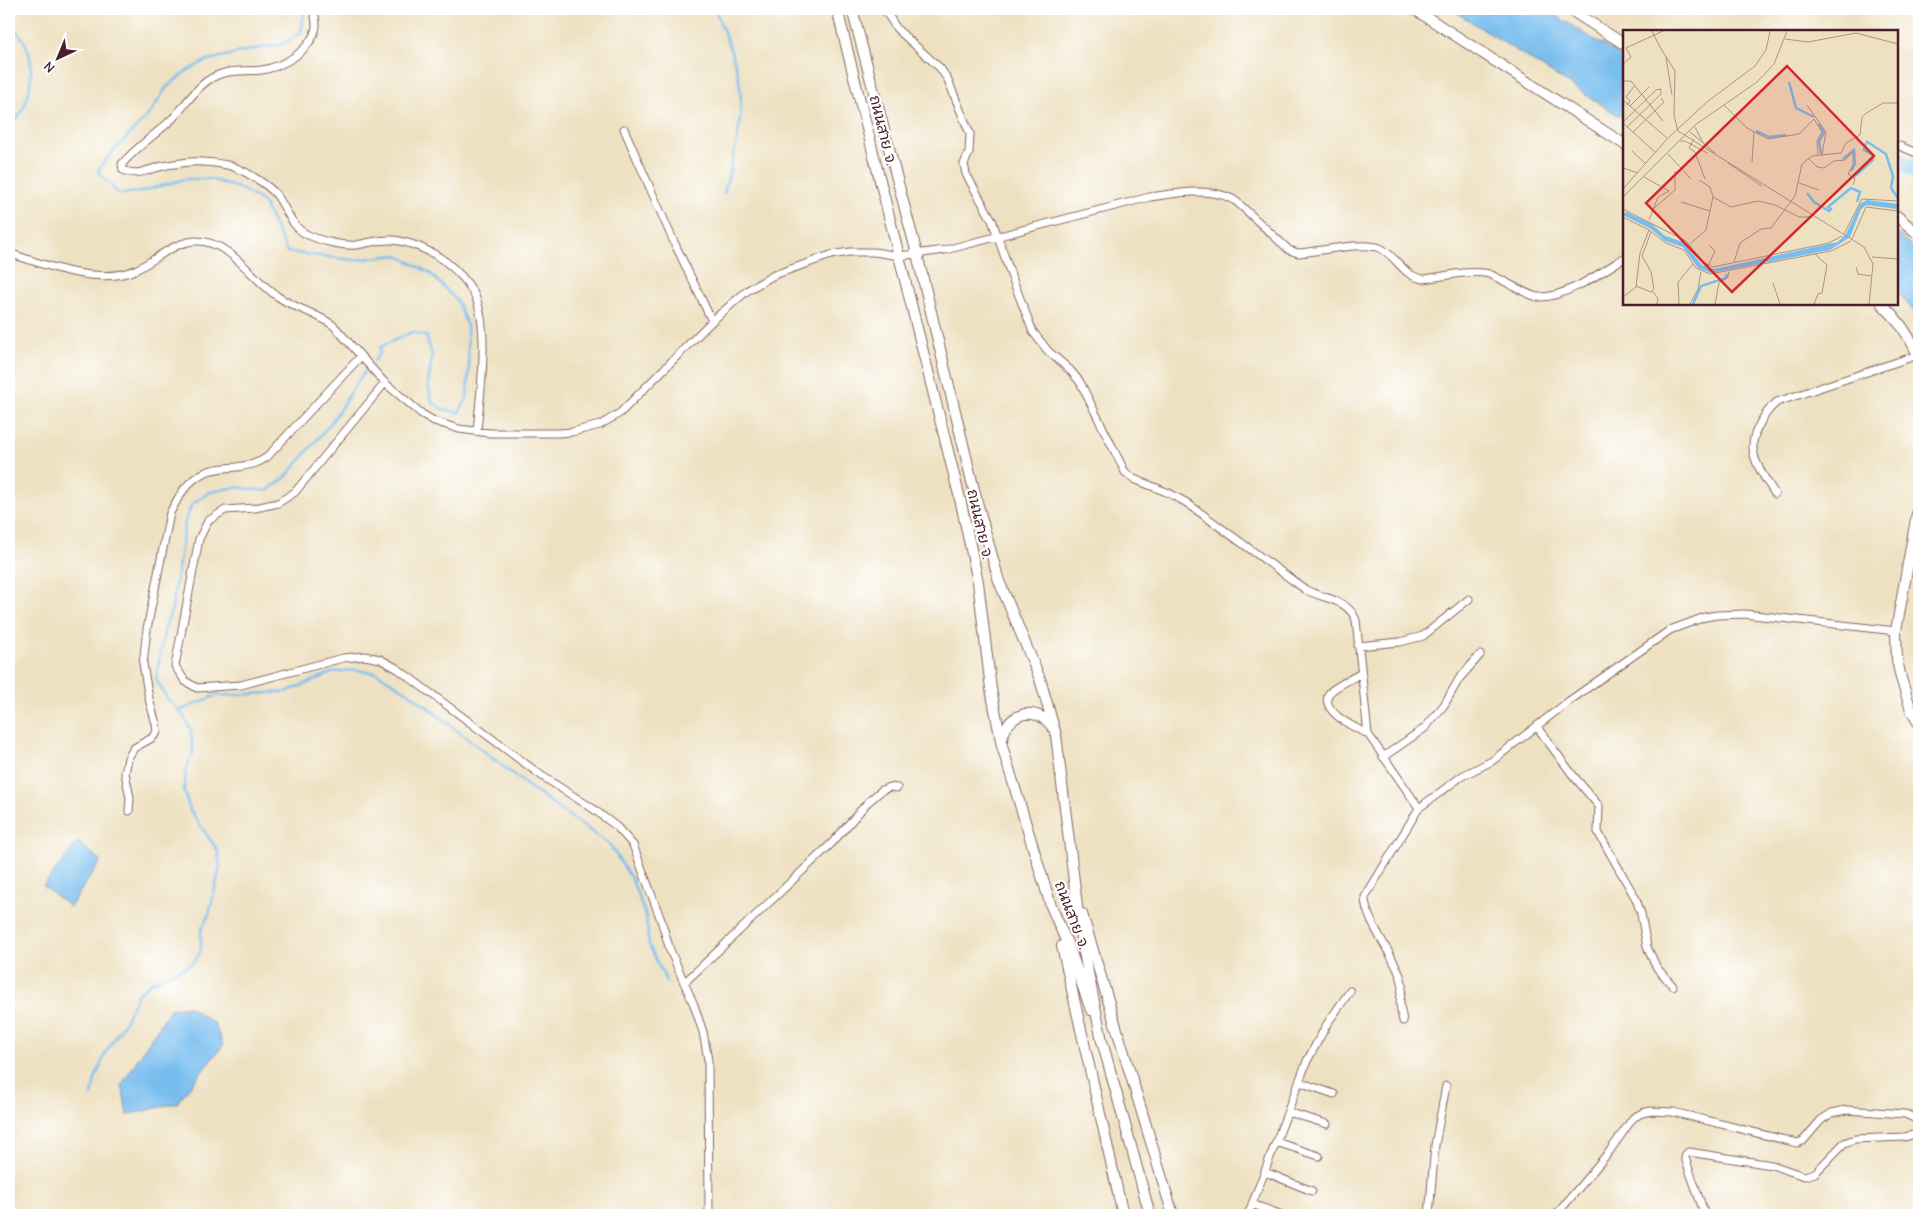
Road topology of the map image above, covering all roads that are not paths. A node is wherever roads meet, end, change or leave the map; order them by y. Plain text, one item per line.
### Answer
1 (312, 9) edge
2 (837, 9) edge
3 (852, 9) edge
4 (884, 9) edge
5 (1414, 9) edge
6 (1569, 9) edge
7 (1623, 43) edge
8 (624, 130) dead end
9 (1623, 143) edge
10 (1898, 145) edge
11 (1919, 154) edge
12 (1898, 217) edge
13 (998, 235) junction
14 (1919, 235) edge
15 (9, 253) edge
16 (917, 254) junction
17 (900, 256) junction
18 (1623, 259) edge
19 (1883, 305) edge
20 (712, 321) junction
21 (1919, 356) edge
22 (360, 357) junction
23 (385, 383) junction
24 (477, 431) junction
25 (1774, 494) dead end
26 (1919, 502) edge
27 (1469, 599) dead end
28 (1896, 630) junction
29 (1358, 646) junction
30 (1480, 656) dead end
31 (1361, 673) junction
32 (1919, 724) edge
33 (1537, 726) junction
34 (1368, 734) junction
35 (1056, 735) junction
36 (1002, 746) junction
37 (1383, 757) junction
38 (897, 788) dead end
39 (1419, 808) junction
40 (129, 811) dead end
41 (1077, 896) junction
42 (1051, 906) junction
43 (684, 983) junction
44 (1673, 986) dead end
45 (1350, 991) dead end
46 (1402, 1021) dead end
47 (1102, 1041) junction
48 (1299, 1082) junction
49 (1446, 1086) dead end
50 (1334, 1094) dead end
51 (1288, 1112) junction
52 (1919, 1120) edge
53 (1327, 1124) dead end
54 (1919, 1133) edge
55 (1276, 1142) junction
56 (1318, 1156) dead end
57 (1265, 1172) junction
58 (1312, 1191) dead end
59 (1252, 1204) junction
60 (710, 1215) edge
61 (1123, 1215) edge
62 (1150, 1215) edge
63 (1173, 1215) edge
64 (1248, 1215) edge
65 (1282, 1215) edge
66 (1429, 1215) edge
67 (1556, 1215) edge
68 (1704, 1215) edge

1 - 24 street
2 - 17 main road, ถนนสาย จ.
3 - 16 main road, ถนนสาย จ.
4 - 13 street
5 - 9 main road
6 - 7 main road
8 - 20 street
10 - 11 street
12 - 14 main road
13 - 16 street
13 - 18 street
13 - 29 street
15 - 22 street
16 - 17 street
16 - 35 main road, ถนนสาย จ.
17 - 20 street
17 - 36 main road, ถนนสาย จ.
19 - 21 main road
20 - 24 street
21 - 25 street
22 - 23 street
22 - 40 street
23 - 24 street
23 - 43 street
26 - 28 main road
27 - 29 street
28 - 32 main road
28 - 33 street
29 - 31 street
30 - 37 street
31 - 34 street
31 - 34 street
33 - 39 street
33 - 44 street
34 - 37 street
35 - 36 main road
35 - 41 main road, ถนนสาย จ.
36 - 42 main road, ถนนสาย จ.
37 - 39 street
38 - 43 street
39 - 46 street
41 - 47 main road, ถนนสาย จ.
41 - 63 main road
42 - 47 main road, ถนนสาย จ.
42 - 61 main road
43 - 60 street
45 - 48 street
47 - 62 main road, ถนนสาย จ.
48 - 50 street
48 - 51 street
49 - 66 street
51 - 53 street
51 - 55 street
52 - 67 street
54 - 68 street
55 - 56 street
55 - 57 street
57 - 58 street
57 - 59 street
59 - 64 street
59 - 65 street

